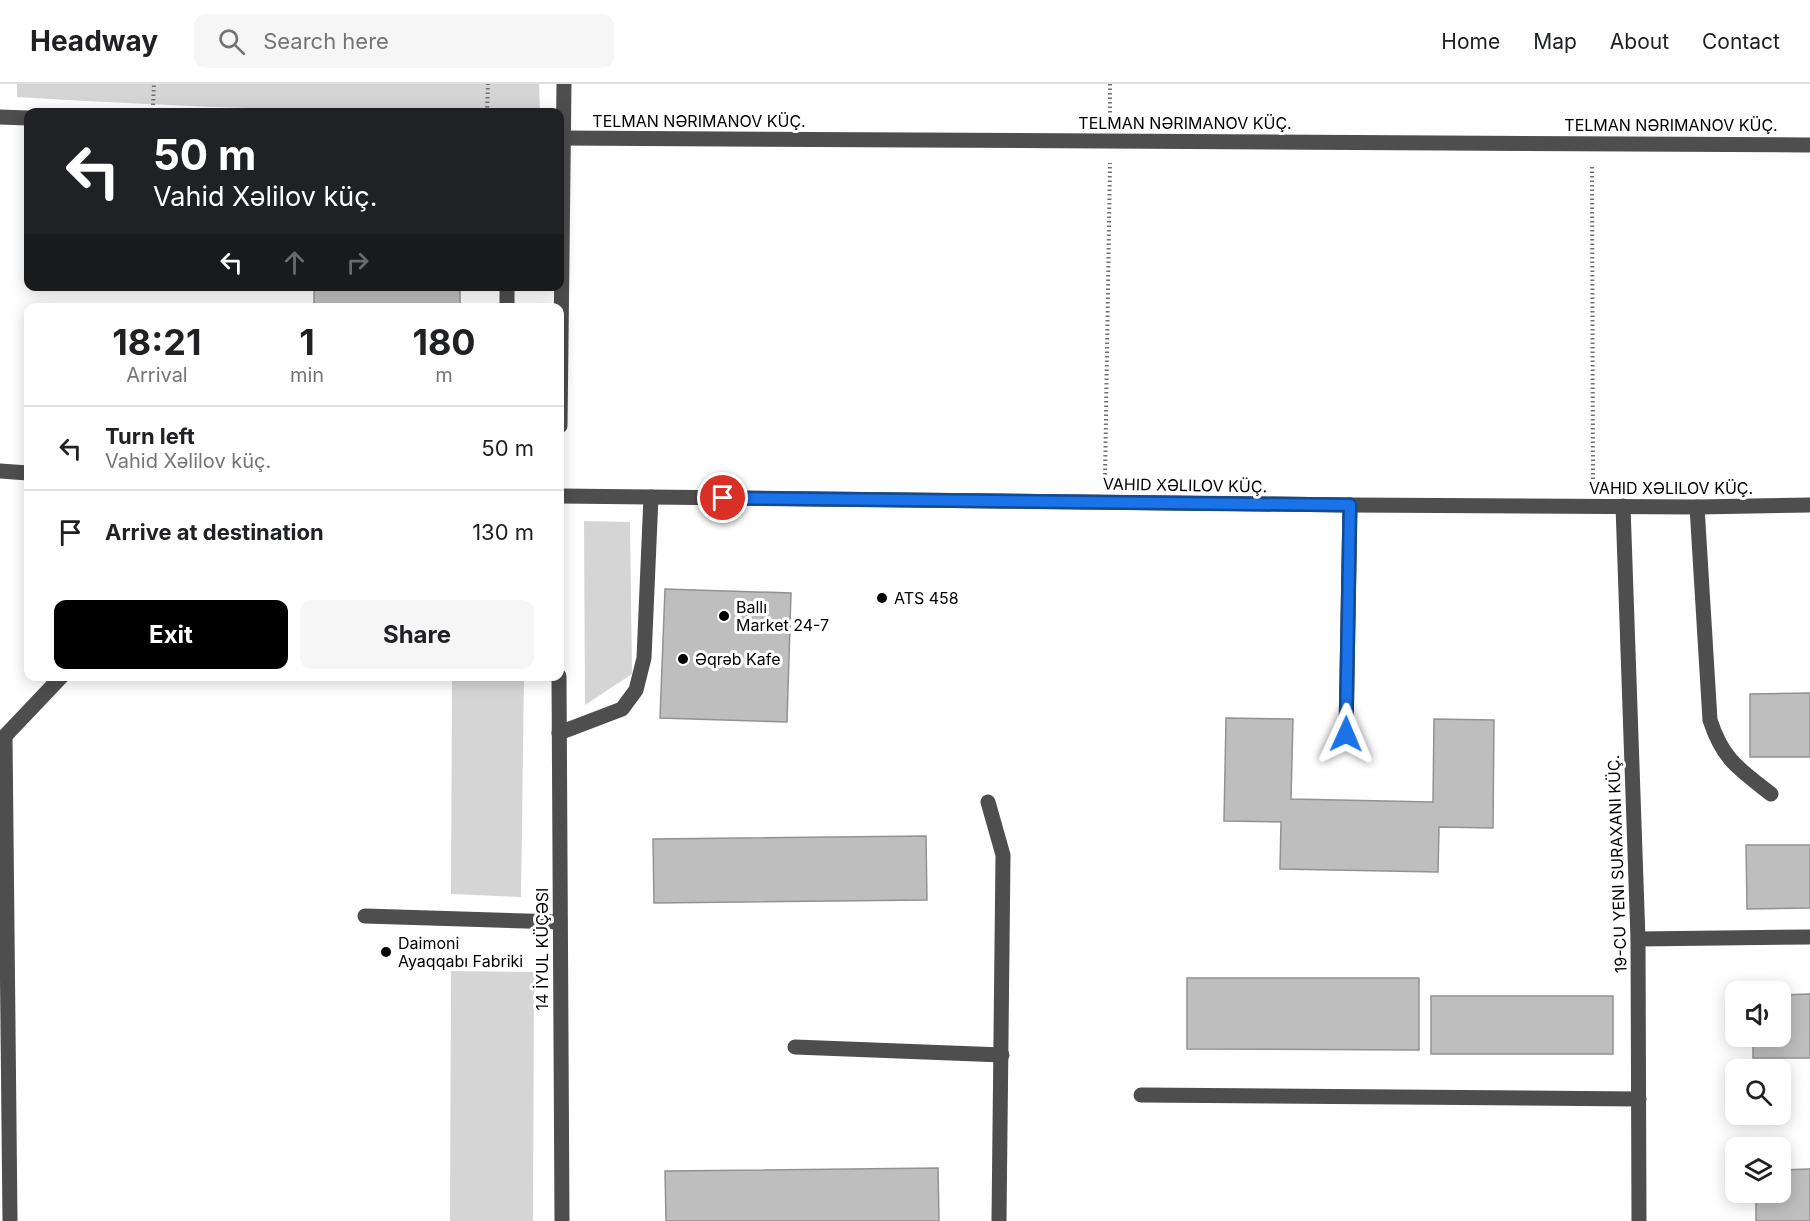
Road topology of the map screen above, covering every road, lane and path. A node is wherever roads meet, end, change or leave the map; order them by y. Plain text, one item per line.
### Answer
1 (154, 84) edge
2 (488, 84) edge
3 (564, 84) edge
4 (1110, 84) edge
5 (153, 105) dead end
6 (488, 108) edge
7 (563, 108) edge
8 (0, 117) edge
9 (24, 118) edge
10 (564, 138) edge
11 (1110, 141) junction
12 (1592, 142) junction
13 (1810, 145) edge
14 (0, 471) edge
15 (24, 473) edge
16 (564, 496) edge
17 (651, 497) junction
18 (1105, 502) junction
19 (1350, 505) junction
20 (1810, 505) edge
21 (1593, 506) junction
22 (1623, 506) junction
23 (1697, 507) junction
24 (57, 681) edge
25 (559, 681) edge
26 (560, 733) junction
27 (1346, 734) dead end
28 (3, 737) edge
29 (1771, 794) dead end
30 (988, 802) dead end
31 (4, 845) edge
32 (365, 916) dead end
33 (560, 922) junction
34 (1810, 937) edge
35 (1638, 939) junction
36 (795, 1047) dead end
37 (1002, 1055) junction
38 (1140, 1095) dead end
39 (1639, 1099) junction
40 (10, 1221) edge
41 (561, 1221) edge
42 (999, 1221) edge
43 (1639, 1221) edge

1 - 5 path
2 - 6 path
3 - 7 street
4 - 11 path
8 - 9 street
10 - 11 street, TELMAN NƏRIMANOV KÜÇ.
11 - 12 street, TELMAN NƏRIMANOV KÜÇ.
11 - 18 path
12 - 13 street, TELMAN NƏRIMANOV KÜÇ.
12 - 21 path
14 - 15 street
16 - 17 street, VAHID XƏLILOV KÜÇ.
17 - 18 street, VAHID XƏLILOV KÜÇ.
17 - 26 street
18 - 19 street, VAHID XƏLILOV KÜÇ.
19 - 21 street, VAHID XƏLILOV KÜÇ.
19 - 27 street
20 - 23 street, VAHID XƏLILOV KÜÇ.
21 - 22 street, VAHID XƏLILOV KÜÇ.
22 - 23 street, VAHID XƏLILOV KÜÇ.
22 - 35 street
23 - 29 street
24 - 28 street
25 - 26 street, 14 İYUL KÜÇƏSI
26 - 33 street, 14 İYUL KÜÇƏSI
28 - 31 street
30 - 37 street
31 - 40 street
32 - 33 street
33 - 41 street, 14 İYUL KÜÇƏSI
34 - 35 street
35 - 39 street
36 - 37 street
37 - 42 street
38 - 39 street
39 - 43 street

